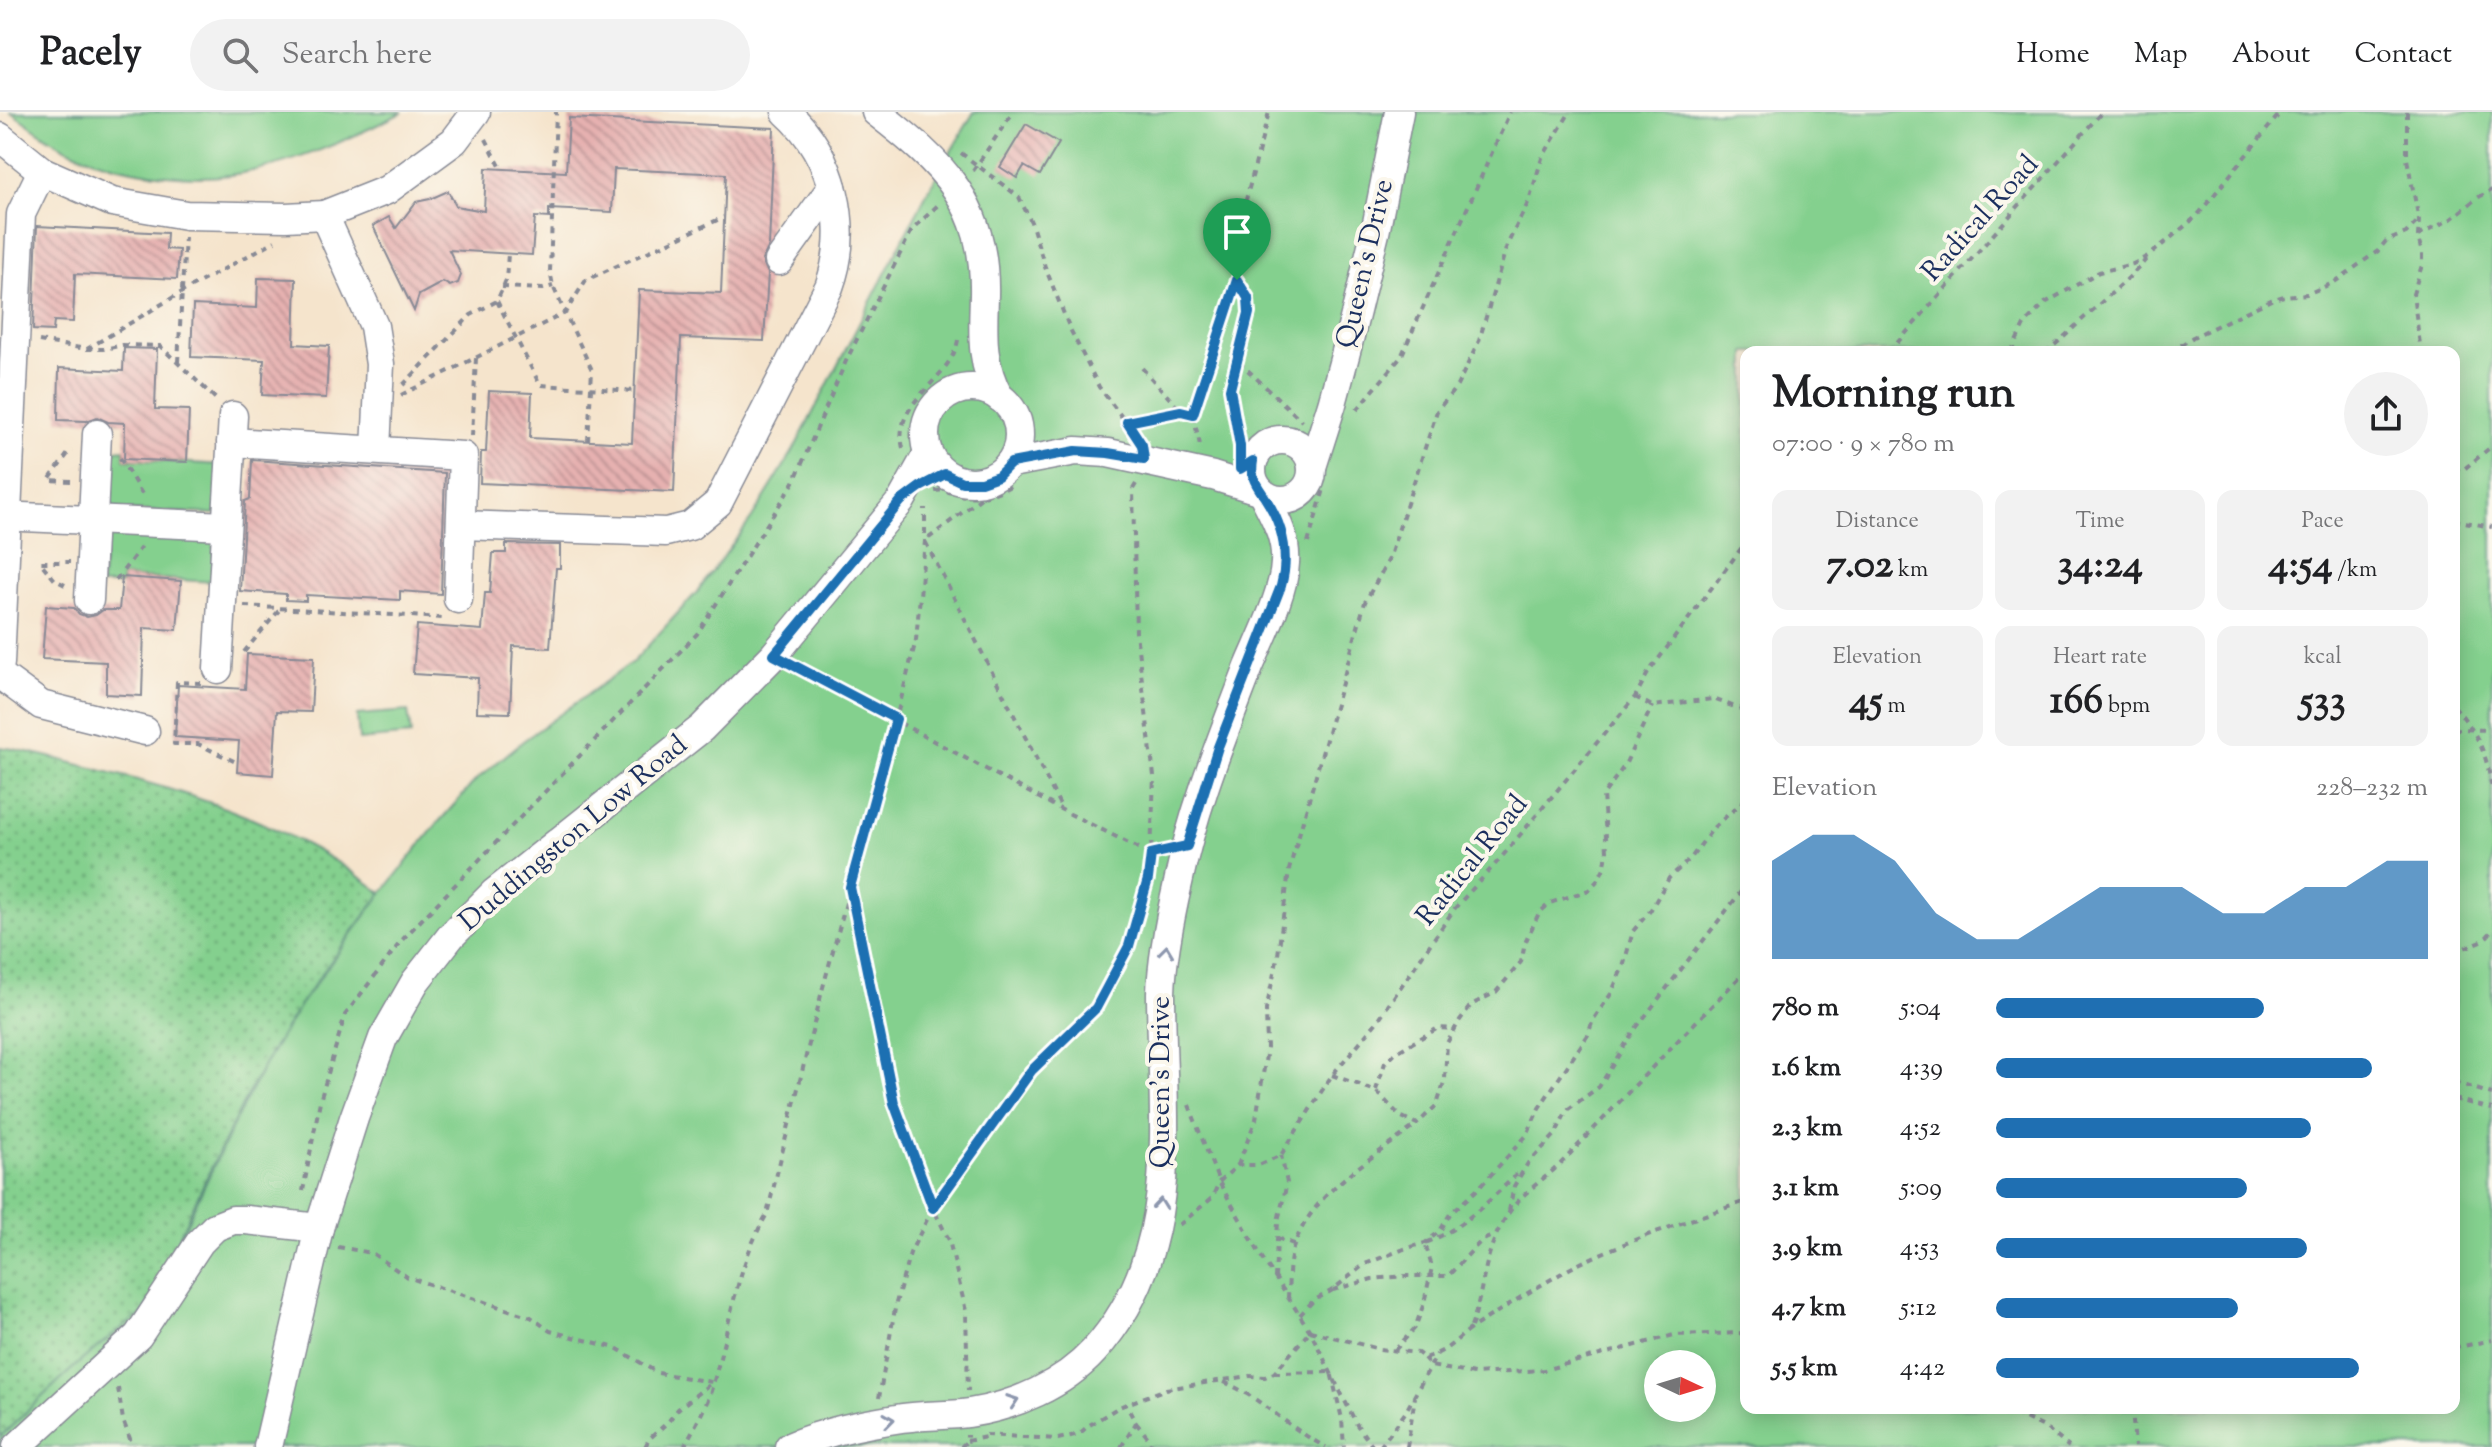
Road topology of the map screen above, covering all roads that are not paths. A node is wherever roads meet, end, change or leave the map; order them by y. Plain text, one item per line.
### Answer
1 (476, 112) edge
2 (786, 112) edge
3 (876, 112) edge
4 (1399, 112) edge
5 (0, 137) edge
6 (42, 171) junction
7 (832, 187) junction
8 (324, 215) junction
9 (779, 261) dead end
10 (982, 330) junction
11 (947, 396) junction
12 (1008, 407) junction
13 (1320, 427) junction
14 (105, 440) road end
15 (376, 450) junction
16 (1076, 451) junction
17 (1011, 463) junction
18 (1312, 467) junction
19 (1239, 478) junction
20 (925, 481) junction
21 (4, 517) edge
22 (93, 520) junction
23 (461, 525) junction
24 (226, 526) junction
25 (99, 595) road end
26 (458, 599) road end
27 (0, 663) edge
28 (228, 664) road end
29 (0, 675) edge
30 (145, 731) dead end
31 (308, 1226) junction
32 (17, 1447) edge
33 (268, 1447) edge
34 (789, 1447) edge

1 - 8 street
2 - 7 street
3 - 10 street
4 - 13 street, Queen's Drive
5 - 6 street
6 - 8 street
6 - 21 street
7 - 9 street
7 - 23 street
8 - 15 street
10 - 11 street
10 - 12 street
11 - 12 street, Queen's Drive
11 - 20 street
12 - 16 street, Queen's Drive
12 - 17 street
13 - 18 street, Queen's Drive
13 - 18 street
13 - 19 street
14 - 22 street
15 - 23 street
15 - 24 street
16 - 17 street, Queen's Drive
16 - 19 street, Queen's Drive
17 - 20 street, Queen's Drive
18 - 19 street, Queen's Drive
34 -> 19 street, Queen's Drive
20 - 31 street, Duddingston Low Road
21 - 22 street
21 - 27 street
22 - 24 street
22 - 25 street
23 - 26 street
24 - 28 street
29 - 30 street
31 - 32 street
31 - 33 street, Duddingston Low Road

